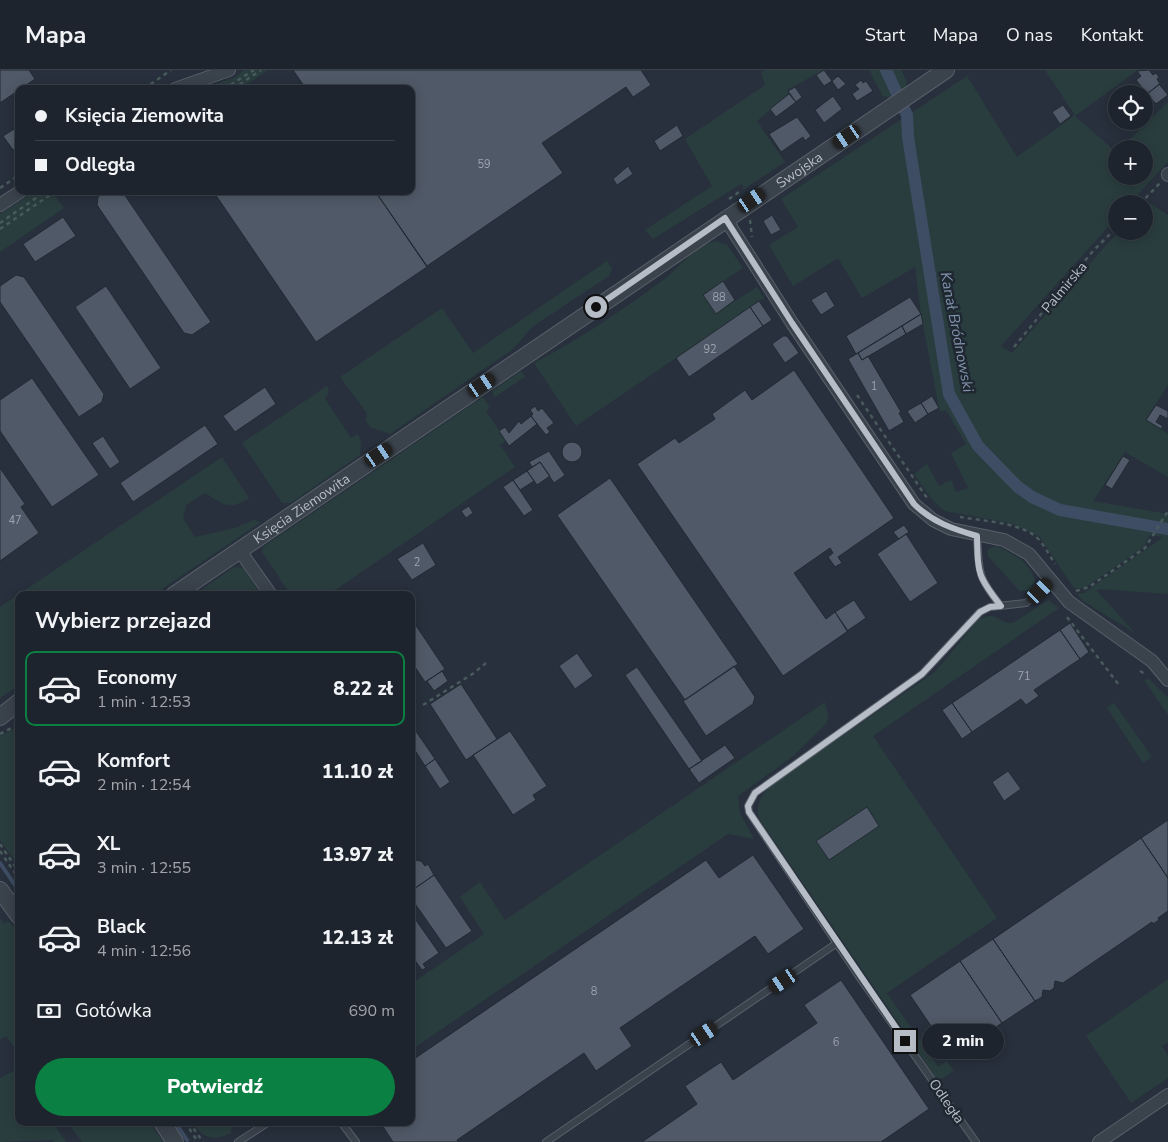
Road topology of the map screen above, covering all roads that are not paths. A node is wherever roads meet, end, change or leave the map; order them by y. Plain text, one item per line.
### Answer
1 (229, 70) edge
2 (946, 70) edge
3 (186, 85) edge
4 (15, 195) edge
5 (0, 206) edge
6 (725, 218) junction
7 (977, 536) junction
8 (240, 551) junction
9 (1051, 580) junction
10 (180, 591) edge
11 (268, 591) edge
12 (1001, 606) junction
13 (1168, 680) edge
14 (15, 704) edge
15 (15, 705) edge
16 (0, 712) edge
17 (0, 717) edge
18 (0, 886) edge
19 (0, 890) edge
20 (15, 911) edge
21 (837, 943) junction
22 (1168, 1095) edge
23 (165, 1126) edge
24 (263, 1126) edge
25 (344, 1126) edge
26 (175, 1142) edge
27 (238, 1142) edge
28 (356, 1142) edge
29 (546, 1142) edge
30 (976, 1142) edge
31 (1099, 1142) edge

1 - 3 street
2 - 6 street, Swojska
4 - 5 street
6 - 7 street
6 - 8 street, Księcia Ziemowita
7 - 9 street
7 - 12 lane
8 - 10 street, Księcia Ziemowita
8 - 11 street
9 - 12 lane
9 - 13 street
12 - 21 lane, Odległa
14 - 16 street
15 - 17 street
18 - 20 street
19 - 20 street
21 - 29 lane
21 - 30 lane, Odległa
22 - 31 street
23 - 26 street
24 - 27 lane
25 - 28 lane

